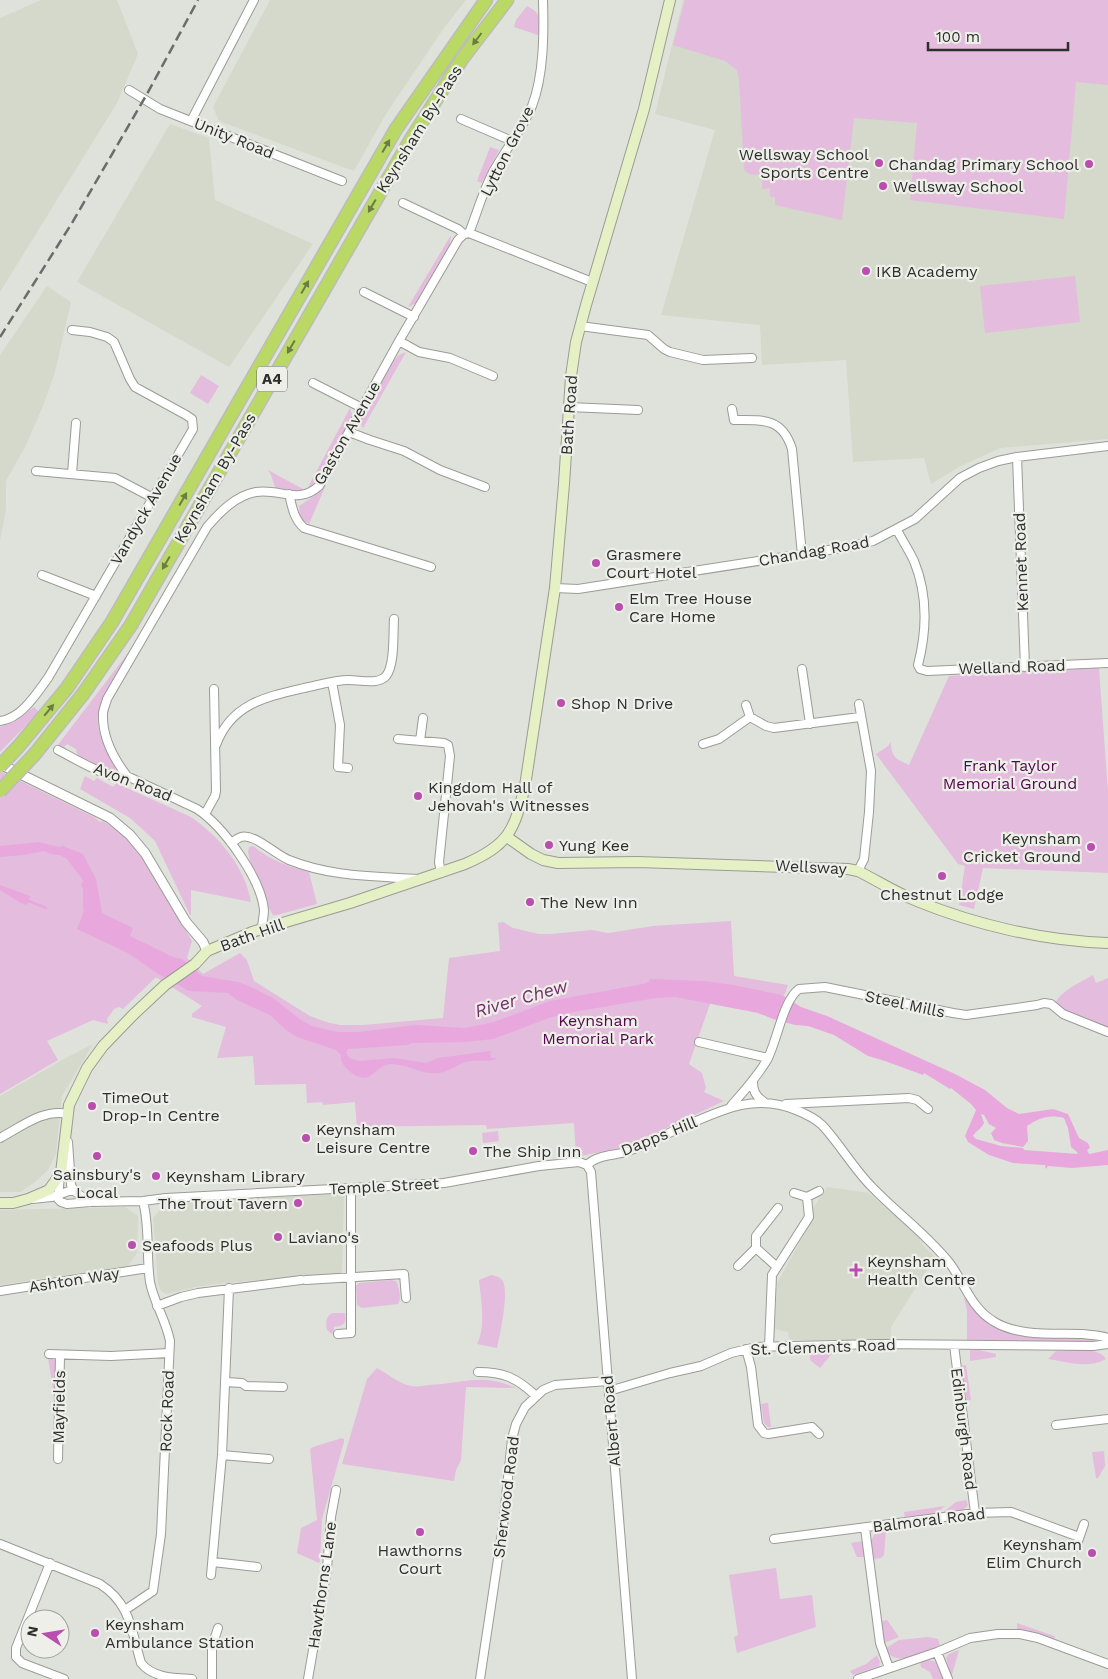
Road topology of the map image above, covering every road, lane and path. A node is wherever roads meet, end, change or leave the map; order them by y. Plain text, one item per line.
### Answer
1 (254, 0) edge
2 (486, 0) edge
3 (507, 0) edge
4 (543, 0) edge
5 (670, 0) edge
6 (534, 8) dead end
7 (543, 9) junction
8 (129, 90) dead end
9 (461, 119) dead end
10 (191, 121) junction
11 (512, 141) junction
12 (342, 181) dead end
13 (402, 203) dead end
14 (467, 233) junction
15 (592, 282) junction
16 (364, 292) dead end
17 (414, 316) junction
18 (580, 326) junction
19 (72, 330) dead end
20 (399, 341) junction
21 (752, 358) dead end
22 (493, 376) dead end
23 (314, 383) dead end
24 (569, 407) junction
25 (362, 408) junction
26 (732, 409) dead end
27 (638, 410) dead end
28 (734, 420) junction
29 (76, 423) dead end
30 (735, 430) dead end
31 (349, 432) junction
32 (1108, 446) edge
33 (1017, 457) junction
34 (36, 471) dead end
35 (72, 474) junction
36 (484, 488) dead end
37 (289, 494) junction
38 (153, 498) junction
39 (897, 530) junction
40 (802, 555) junction
41 (431, 567) dead end
42 (42, 575) dead end
43 (555, 588) junction
44 (96, 596) junction
45 (394, 619) dead end
46 (1108, 663) edge
47 (1025, 667) junction
48 (802, 669) dead end
49 (332, 682) junction
50 (214, 689) dead end
51 (859, 704) dead end
52 (746, 705) dead end
53 (750, 717) junction
54 (860, 717) junction
55 (423, 718) dead end
56 (0, 721) edge
57 (810, 724) junction
58 (398, 739) dead end
59 (420, 741) junction
60 (703, 744) dead end
61 (216, 745) junction
62 (58, 750) dead end
63 (0, 765) edge
64 (348, 768) dead end
65 (127, 776) junction
66 (0, 791) edge
67 (205, 814) junction
68 (507, 837) junction
69 (231, 843) junction
70 (858, 871) junction
71 (441, 873) junction
72 (423, 879) junction
73 (262, 929) junction
74 (1108, 943) edge
75 (207, 951) junction
76 (1108, 1032) edge
77 (699, 1042) dead end
78 (768, 1058) junction
79 (753, 1081) junction
80 (764, 1102) junction
81 (783, 1105) junction
82 (731, 1106) junction
83 (928, 1109) dead end
84 (67, 1118) junction
85 (0, 1138) edge
86 (587, 1165) junction
87 (60, 1173) junction
88 (351, 1189) junction
89 (74, 1191) junction
90 (819, 1191) dead end
91 (794, 1193) dead end
92 (58, 1194) junction
93 (807, 1197) junction
94 (28, 1199) junction
95 (143, 1201) junction
96 (90, 1202) junction
97 (0, 1203) edge
98 (778, 1208) dead end
99 (756, 1248) junction
100 (738, 1266) dead end
101 (777, 1267) junction
102 (148, 1268) junction
103 (352, 1276) junction
104 (228, 1288) junction
105 (0, 1291) edge
106 (406, 1298) dead end
107 (157, 1306) junction
108 (338, 1334) dead end
109 (1108, 1338) edge
110 (1108, 1344) edge
111 (954, 1345) junction
112 (770, 1347) junction
113 (746, 1349) junction
114 (169, 1353) junction
115 (49, 1354) dead end
116 (60, 1355) junction
117 (478, 1372) dead end
118 (608, 1380) junction
119 (226, 1382) junction
120 (283, 1387) dead end
121 (609, 1391) junction
122 (536, 1396) junction
123 (1108, 1419) edge
124 (1056, 1425) dead end
125 (819, 1434) dead end
126 (222, 1455) junction
127 (58, 1459) dead end
128 (269, 1459) dead end
129 (336, 1490) dead end
130 (975, 1513) junction
131 (1084, 1524) dead end
132 (865, 1528) junction
133 (1079, 1537) junction
134 (774, 1539) dead end
135 (0, 1544) edge
136 (1076, 1547) dead end
137 (213, 1562) junction
138 (50, 1564) junction
139 (257, 1567) dead end
140 (211, 1575) dead end
141 (125, 1610) junction
142 (218, 1628) dead end
143 (937, 1652) junction
144 (1108, 1664) edge
145 (889, 1668) junction
146 (64, 1679) edge
147 (192, 1679) edge
148 (212, 1679) edge
149 (308, 1679) edge
150 (480, 1679) edge
151 (632, 1679) edge
152 (858, 1679) edge
153 (948, 1679) edge

1 - 10 street
63 -> 2 highway, Keynsham By-Pass / A4, bridge
3 -> 66 highway, Keynsham By-Pass / A4, bridge
4 - 7 street, Lytton Grove
5 - 15 main road, Bath Road
6 - 7 street
7 - 11 street, Lytton Grove
8 - 10 street, Unity Road
9 - 11 street
10 - 12 street, Unity Road
11 - 14 street, Lytton Grove
13 - 14 street
14 - 15 street
14 - 17 street, Gaston Avenue
15 - 18 main road, Bath Road
16 - 17 street
17 - 20 street, Gaston Avenue
18 - 21 street
18 - 24 main road, Bath Road
19 - 38 street, Vandyck Avenue
20 - 22 street
20 - 25 street, Gaston Avenue
23 - 25 street
24 - 27 street
24 - 43 main road, Bath Road
25 - 31 street, Gaston Avenue
26 - 28 street
28 - 30 street
28 - 40 street
29 - 35 street
31 - 36 street
31 - 37 street, Gaston Avenue
32 - 33 street, Chandag Road
33 - 39 street, Chandag Road
33 - 47 street, Kennet Road
34 - 35 street
35 - 38 street
37 - 41 street
37 - 65 street, Gaston Avenue
38 - 44 street, Vandyck Avenue
39 - 40 street, Chandag Road
39 - 47 street, Welland Road
40 - 43 street, Chandag Road
42 - 44 street
43 - 68 main road, Bath Road
44 - 56 street, Vandyck Avenue
45 - 49 street
46 - 47 street, Welland Road
48 - 57 street
49 - 61 street
49 - 64 street
50 - 61 street
51 - 54 street
52 - 53 street
53 - 57 street
53 - 60 street
54 - 57 street
54 - 70 street
55 - 59 street
58 - 59 street
59 - 71 street
61 - 67 street
62 - 65 street, Avon Road
63 - 75 street
65 - 67 street, Avon Road
67 - 69 street, Avon Road
68 - 70 main road, Wellsway
68 - 71 main road, Bath Hill
69 - 72 street
69 - 73 street, Avon Road
70 - 74 main road, Wellsway
71 - 72 main road, Bath Hill
72 - 73 main road, Bath Hill
73 - 75 main road, Bath Hill
75 - 84 main road, Bath Hill
76 - 78 street, Steel Mills
77 - 78 street
78 - 79 street, Steel Mills
79 - 80 street
79 - 82 street, Dapps Hill
80 - 81 street, Dapps Hill
80 - 82 street, Dapps Hill
81 - 83 street
81 - 109 street
82 - 86 street, Dapps Hill
84 - 85 street
84 - 87 main road, Bath Hill
84 - 89 street
86 - 88 street, Temple Street
86 - 118 street, Albert Road
87 - 92 street
87 - 94 main road
88 - 95 street, Temple Street
88 - 103 street
89 - 92 street
89 - 96 street
90 - 93 street
91 - 93 street
92 - 94 street
92 - 96 street, Temple Street
93 - 101 street
94 - 97 main road
95 - 96 street, Temple Street
95 - 102 street, Rock Road
98 - 99 street
99 - 100 street
99 - 101 street
101 - 112 street
102 - 105 street, Ashton Way
102 - 107 street, Rock Road
103 - 104 street
103 - 106 street
103 - 108 street
104 - 107 street
104 - 119 street
107 - 114 street, Rock Road
110 - 111 street, St. Clements Road
111 - 112 street, St. Clements Road
111 - 130 street, Edinburgh Road
112 - 113 street, St. Clements Road
113 - 121 street, St. Clements Road
113 - 125 street
114 - 116 street, Mayfields
114 - 141 street, Rock Road
115 - 116 street, Mayfields
116 - 127 street, Mayfields
117 - 122 street
118 - 121 street, Albert Road
118 - 122 street, Sherwood Road
119 - 120 street
119 - 126 street
121 - 151 street, Albert Road
122 - 150 street, Sherwood Road
123 - 124 street
126 - 128 street
126 - 137 street
129 - 149 street, Hawthorns Lane
130 - 132 street, Balmoral Road
130 - 133 street, Balmoral Road
131 - 133 street
132 - 134 street, Balmoral Road
132 - 145 street
133 - 136 street
135 - 138 street
137 - 139 street
137 - 140 street
138 - 141 street
138 - 146 street
141 - 147 street
142 - 148 street
143 - 144 street
143 - 145 street
143 - 153 street
145 - 152 street

